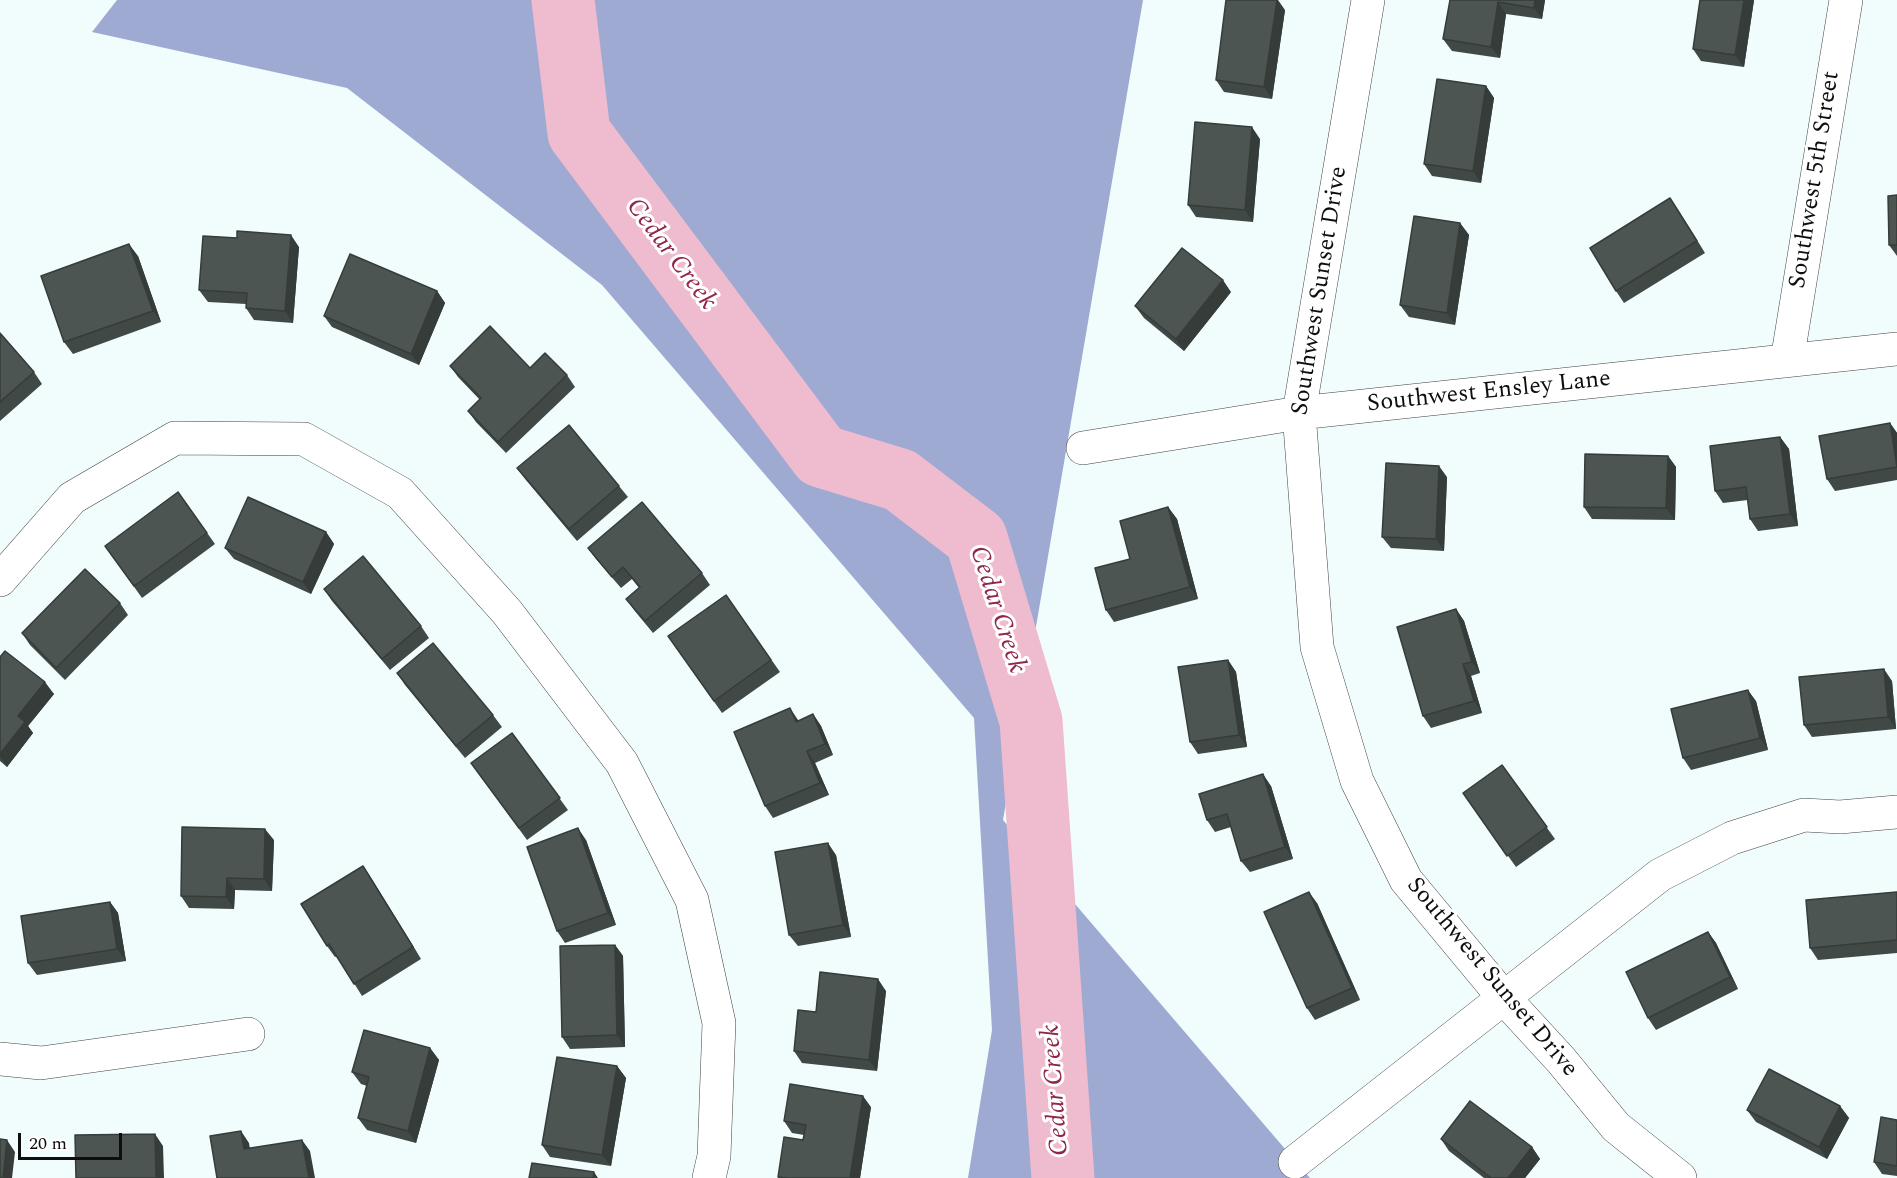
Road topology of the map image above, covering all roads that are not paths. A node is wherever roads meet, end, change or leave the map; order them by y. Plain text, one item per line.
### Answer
1 (1368, 0) edge
2 (1846, 0) edge
3 (1897, 349) edge
4 (1787, 361) junction
5 (1299, 413) junction
6 (1083, 448) dead end
7 (0, 580) edge
8 (1897, 812) edge
9 (1504, 998) junction
10 (248, 1034) dead end
11 (0, 1059) edge
12 (1295, 1162) dead end
13 (709, 1178) edge
14 (1680, 1178) edge

1 - 5 street, Southwest Sunset Drive
2 - 4 street, Southwest 5th Street
3 - 4 street, Southwest Ensley Lane
4 - 5 street, Southwest Ensley Lane
5 - 6 street, Southwest Ensley Lane
5 - 9 street, Southwest Sunset Drive
7 - 13 street
8 - 9 street
9 - 12 street
9 - 14 street, Southwest Sunset Drive
10 - 11 street

